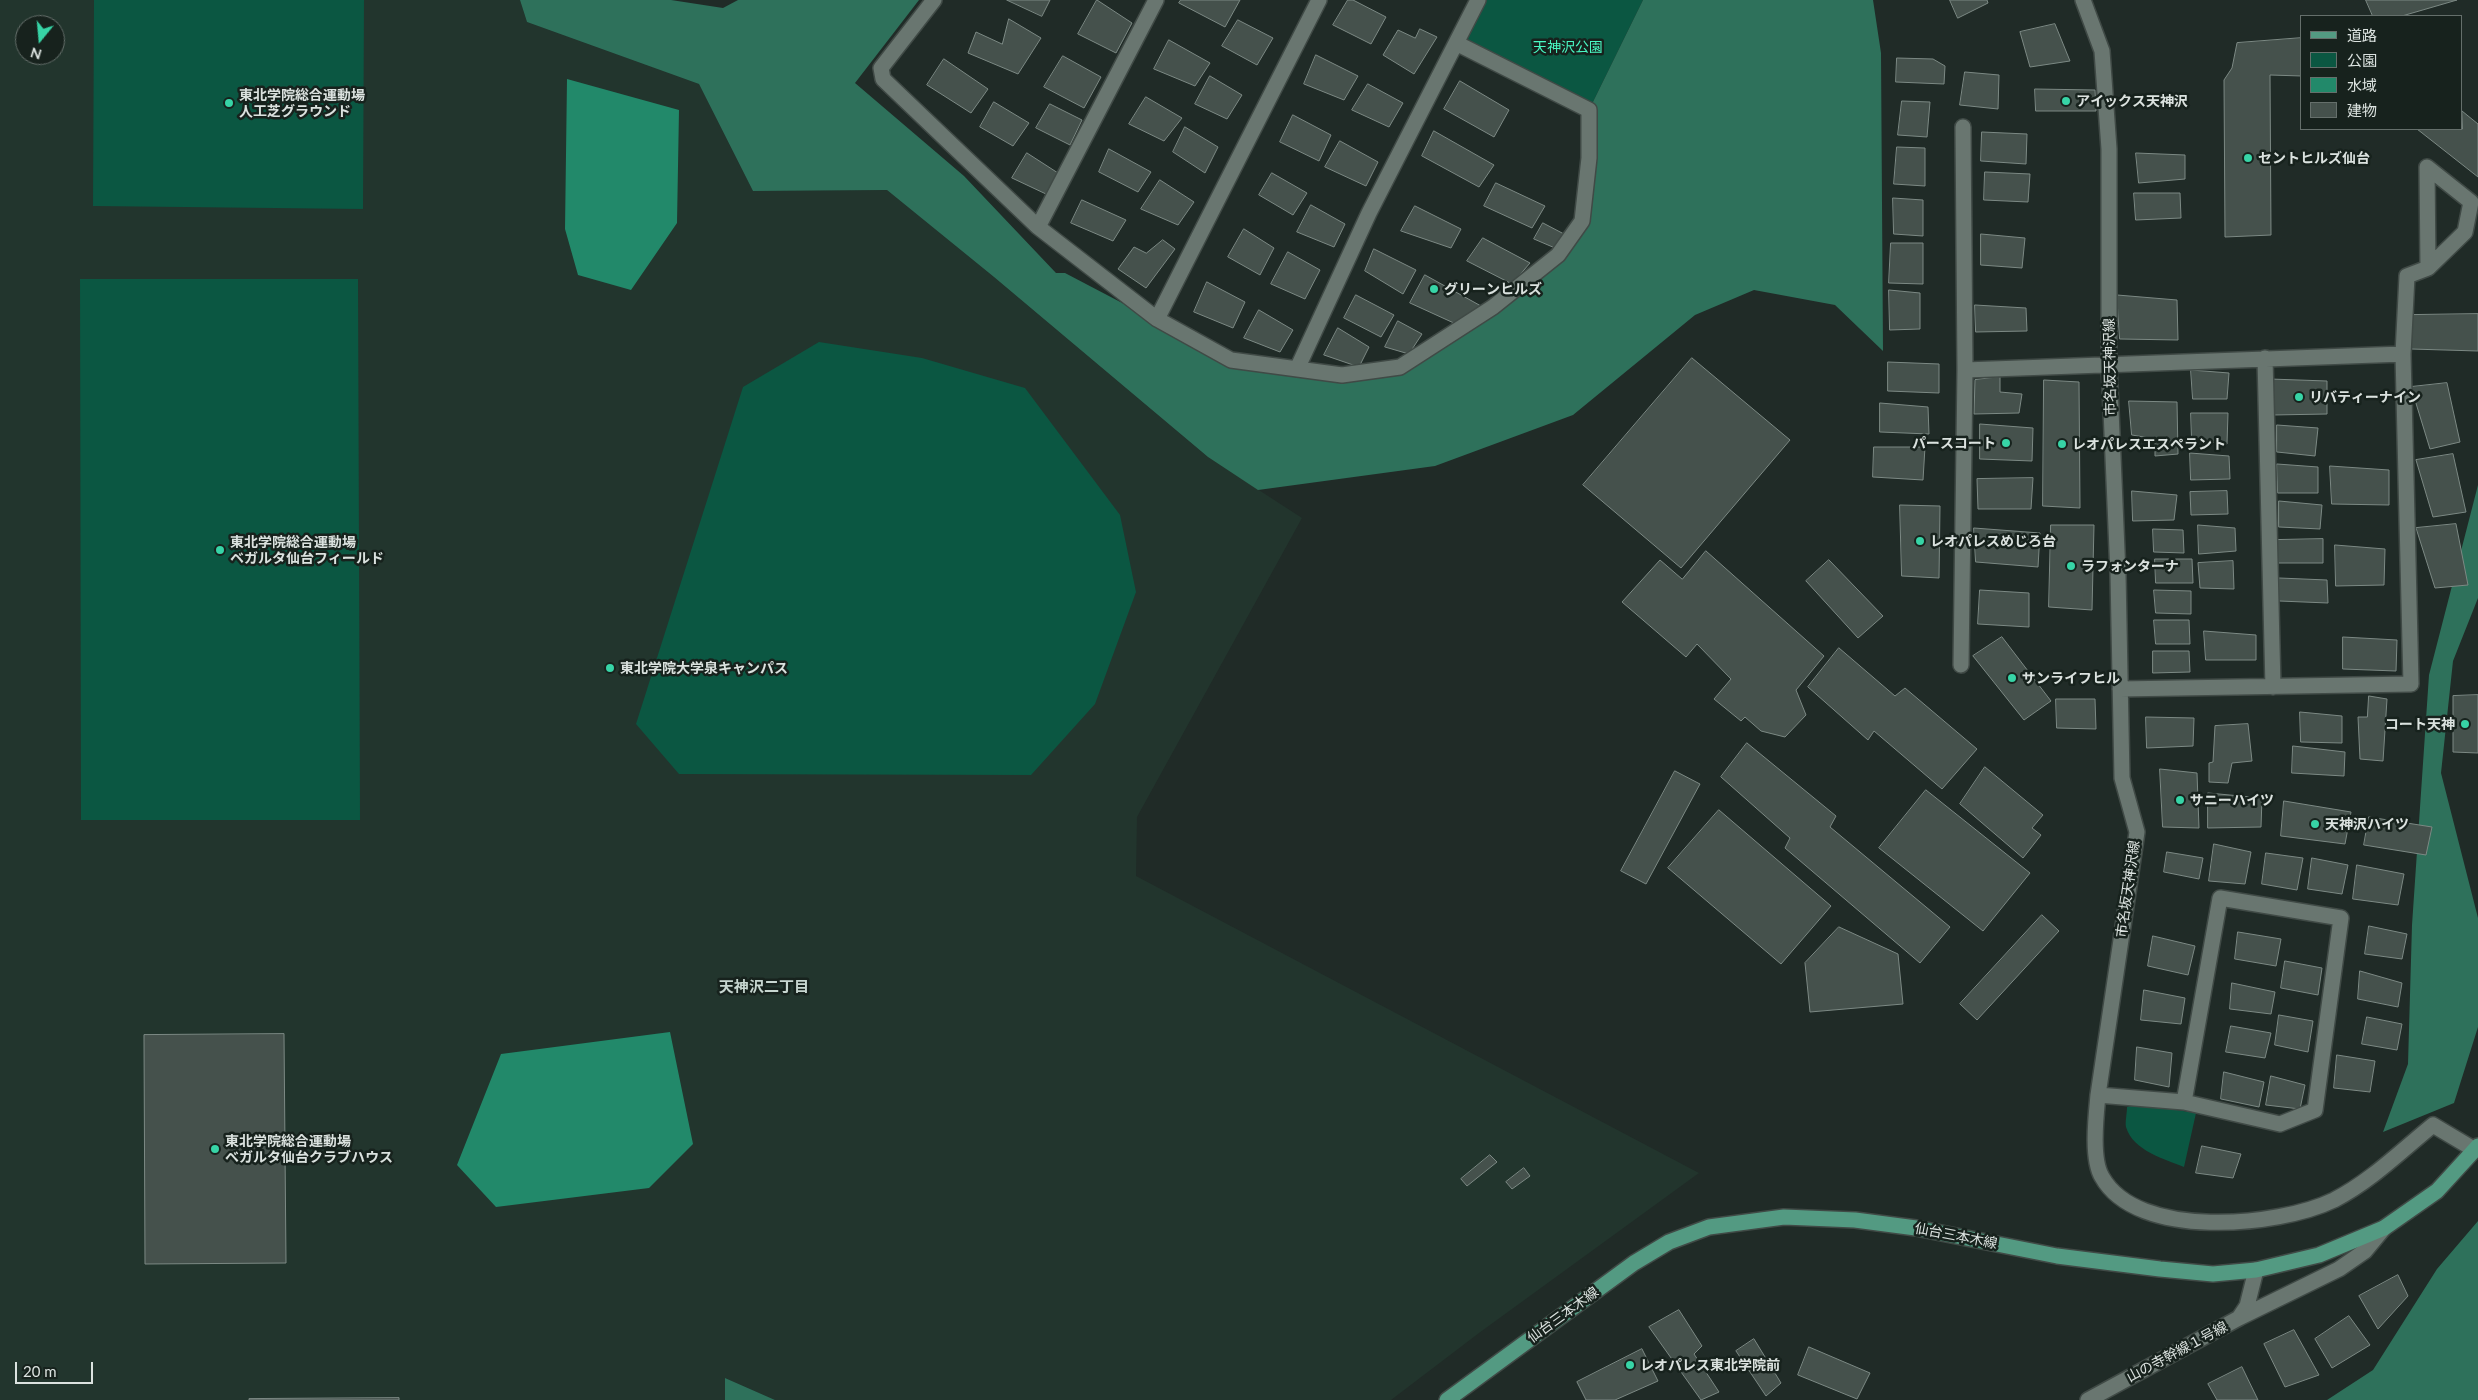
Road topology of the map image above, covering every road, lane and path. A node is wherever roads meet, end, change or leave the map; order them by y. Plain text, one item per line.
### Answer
1 (934, 0) edge
2 (1156, 0) edge
3 (1319, 0) edge
4 (1478, 0) edge
5 (2083, 0) edge
6 (1456, 43) junction
7 (1963, 127) dead end
8 (1038, 226) junction
9 (2428, 268) junction
10 (1157, 319) junction
11 (2403, 354) junction
12 (2265, 358) junction
13 (2109, 363) junction
14 (1297, 369) junction
15 (1965, 370) junction
16 (1961, 665) dead end
17 (2273, 687) junction
18 (2120, 690) junction
19 (2098, 1095) junction
20 (2184, 1102) junction
21 (2477, 1148) edge
22 (2384, 1228) junction
23 (2256, 1270) junction
24 (2239, 1318) junction
25 (1447, 1400) edge
26 (2088, 1400) edge

1 - 8 street
2 - 8 street
3 - 10 street
4 - 6 street
5 - 13 street, 市名坂天神沢線
6 - 14 street
6 - 14 street
7 - 15 street
8 - 10 street
9 - 9 street
9 - 11 street
10 - 14 street
11 - 12 street
11 - 17 street
12 - 13 street
12 - 17 street
13 - 15 street
13 - 18 street, 市名坂天神沢線
15 - 16 street
17 - 18 street
18 - 19 street, 市名坂天神沢線
19 - 20 street
19 - 21 street, 市名坂天神沢線
20 - 20 street
21 - 22 main road, 仙台三本木線
22 - 23 main road, 仙台三本木線
22 - 24 street, 山の寺幹線１号線
23 - 24 street
23 - 25 main road, 仙台三本木線
24 - 26 street, 山の寺幹線１号線

